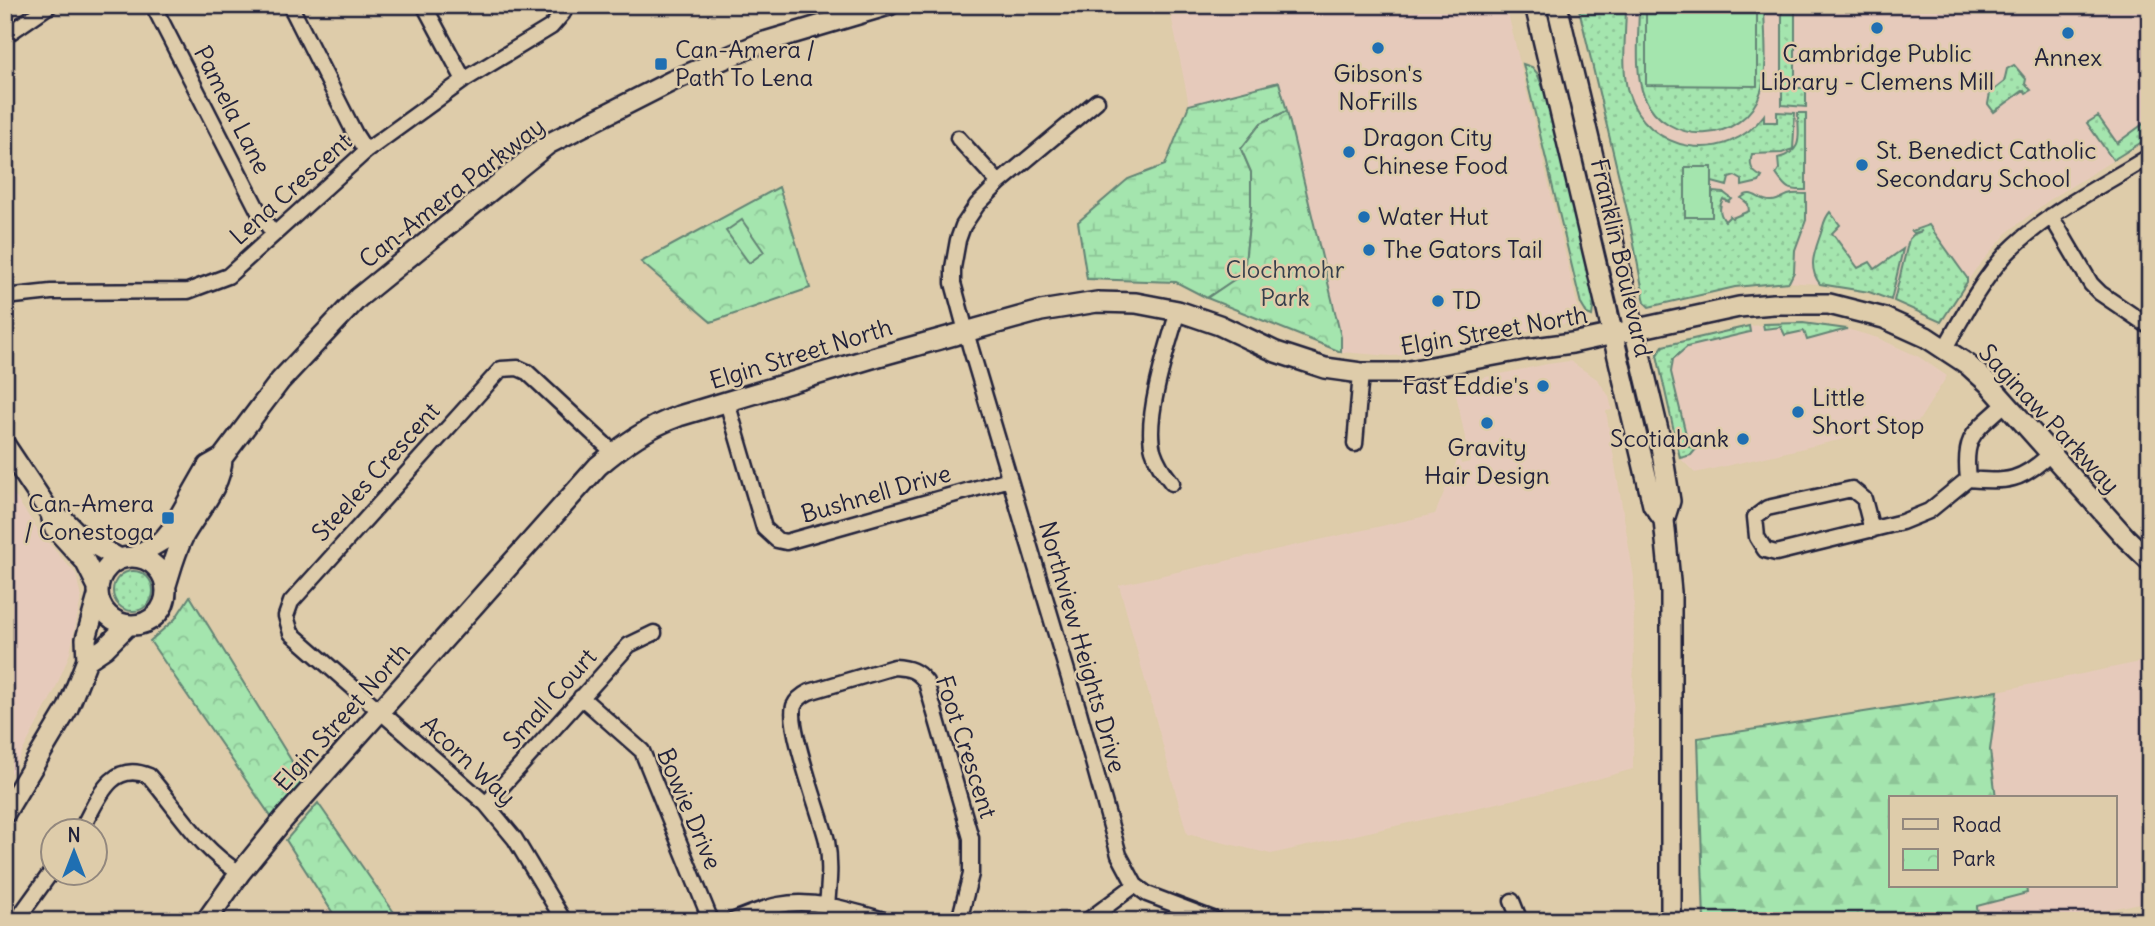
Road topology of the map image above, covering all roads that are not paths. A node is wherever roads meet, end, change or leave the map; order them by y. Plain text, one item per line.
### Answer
1 (50, 5) edge
2 (153, 5) edge
3 (290, 5) edge
4 (424, 5) edge
5 (561, 5) edge
6 (889, 5) edge
7 (1535, 5) edge
8 (1557, 5) edge
9 (5, 36) edge
10 (464, 80) junction
11 (1097, 101) dead end
12 (958, 138) dead end
13 (366, 151) junction
14 (2150, 156) edge
15 (999, 183) junction
16 (2051, 216) junction
17 (273, 233) junction
18 (5, 297) edge
19 (1178, 311) junction
20 (2150, 327) edge
21 (1635, 330) junction
22 (966, 332) junction
23 (1614, 334) junction
24 (1945, 348) junction
25 (1361, 373) junction
26 (727, 402) junction
27 (2006, 403) junction
28 (1355, 444) dead end
29 (5, 445) edge
30 (614, 453) junction
31 (2050, 454) junction
32 (222, 458) junction
33 (1009, 479) junction
34 (1968, 479) junction
35 (1172, 482) dead end
36 (51, 514) junction
37 (1664, 520) junction
38 (1872, 530) junction
39 (127, 558) junction
40 (2150, 561) edge
41 (166, 585) junction
42 (98, 591) junction
43 (128, 625) junction
44 (654, 633) dead end
45 (87, 660) junction
46 (581, 697) junction
47 (380, 712) junction
48 (486, 804) junction
49 (5, 813) edge
50 (88, 818) edge
51 (240, 873) junction
52 (1135, 885) junction
53 (40, 888) edge
54 (1512, 901) dead end
55 (827, 906) junction
56 (16, 921) edge
57 (206, 921) edge
58 (564, 921) edge
59 (711, 921) edge
60 (732, 921) edge
61 (887, 921) edge
62 (959, 921) edge
63 (1087, 921) edge
64 (1218, 921) edge
65 (1520, 921) edge
66 (1671, 921) edge

1 - 9 street
2 - 17 street, Pamela Lane
3 - 13 street
4 - 10 street
5 - 10 street, Lena Crescent
6 - 32 main road, Can-Amera Parkway
7 - 23 main road, Franklin Boulevard
8 - 21 main road, Franklin Boulevard
10 - 13 street, Lena Crescent
11 - 15 street, Northview Heights Drive
12 - 15 street
13 - 17 street, Lena Crescent
14 - 16 street
15 - 22 street, Northview Heights Drive
16 - 20 street
16 - 24 street
17 - 18 street, Lena Crescent
19 - 22 main road, Elgin Street North
19 - 25 main road, Elgin Street North
19 - 35 street
21 - 23 main road, Saginaw Parkway
21 - 24 main road, Saginaw Parkway
21 - 37 main road, Franklin Boulevard
22 - 26 main road, Elgin Street North
22 - 33 street, Northview Heights Drive
23 - 25 main road, Elgin Street North
23 - 37 main road, Franklin Boulevard
24 - 27 main road, Saginaw Parkway
25 - 28 street
26 - 30 main road, Elgin Street North
26 - 33 street, Bushnell Drive
27 - 31 main road, Saginaw Parkway
27 - 34 street
29 - 36 main road
30 - 47 main road, Elgin Street North
30 - 47 street, Steeles Crescent
31 - 34 street
31 - 40 main road, Saginaw Parkway
32 - 39 main road, Can-Amera Parkway
32 - 41 main road, Can-Amera Parkway
33 - 52 street, Northview Heights Drive
34 - 38 street
36 - 39 main road
36 - 42 main road
37 - 66 main road, Franklin Boulevard
38 - 38 street
39 - 41 main road
39 - 42 main road
41 - 43 main road
42 - 43 main road
42 - 45 main road
43 - 45 main road
44 - 46 street, Small Court
45 - 49 main road
46 - 48 street, Small Court
46 - 59 street, Bowie Drive
47 - 48 street, Acorn Way
47 - 51 main road, Elgin Street North
48 - 58 street, Acorn Way
50 - 51 street
51 - 57 main road, Elgin Street North
52 - 63 street
52 - 64 street
53 - 56 street
54 - 65 street
55 - 60 street
55 - 61 street
55 - 62 street, Foot Crescent

